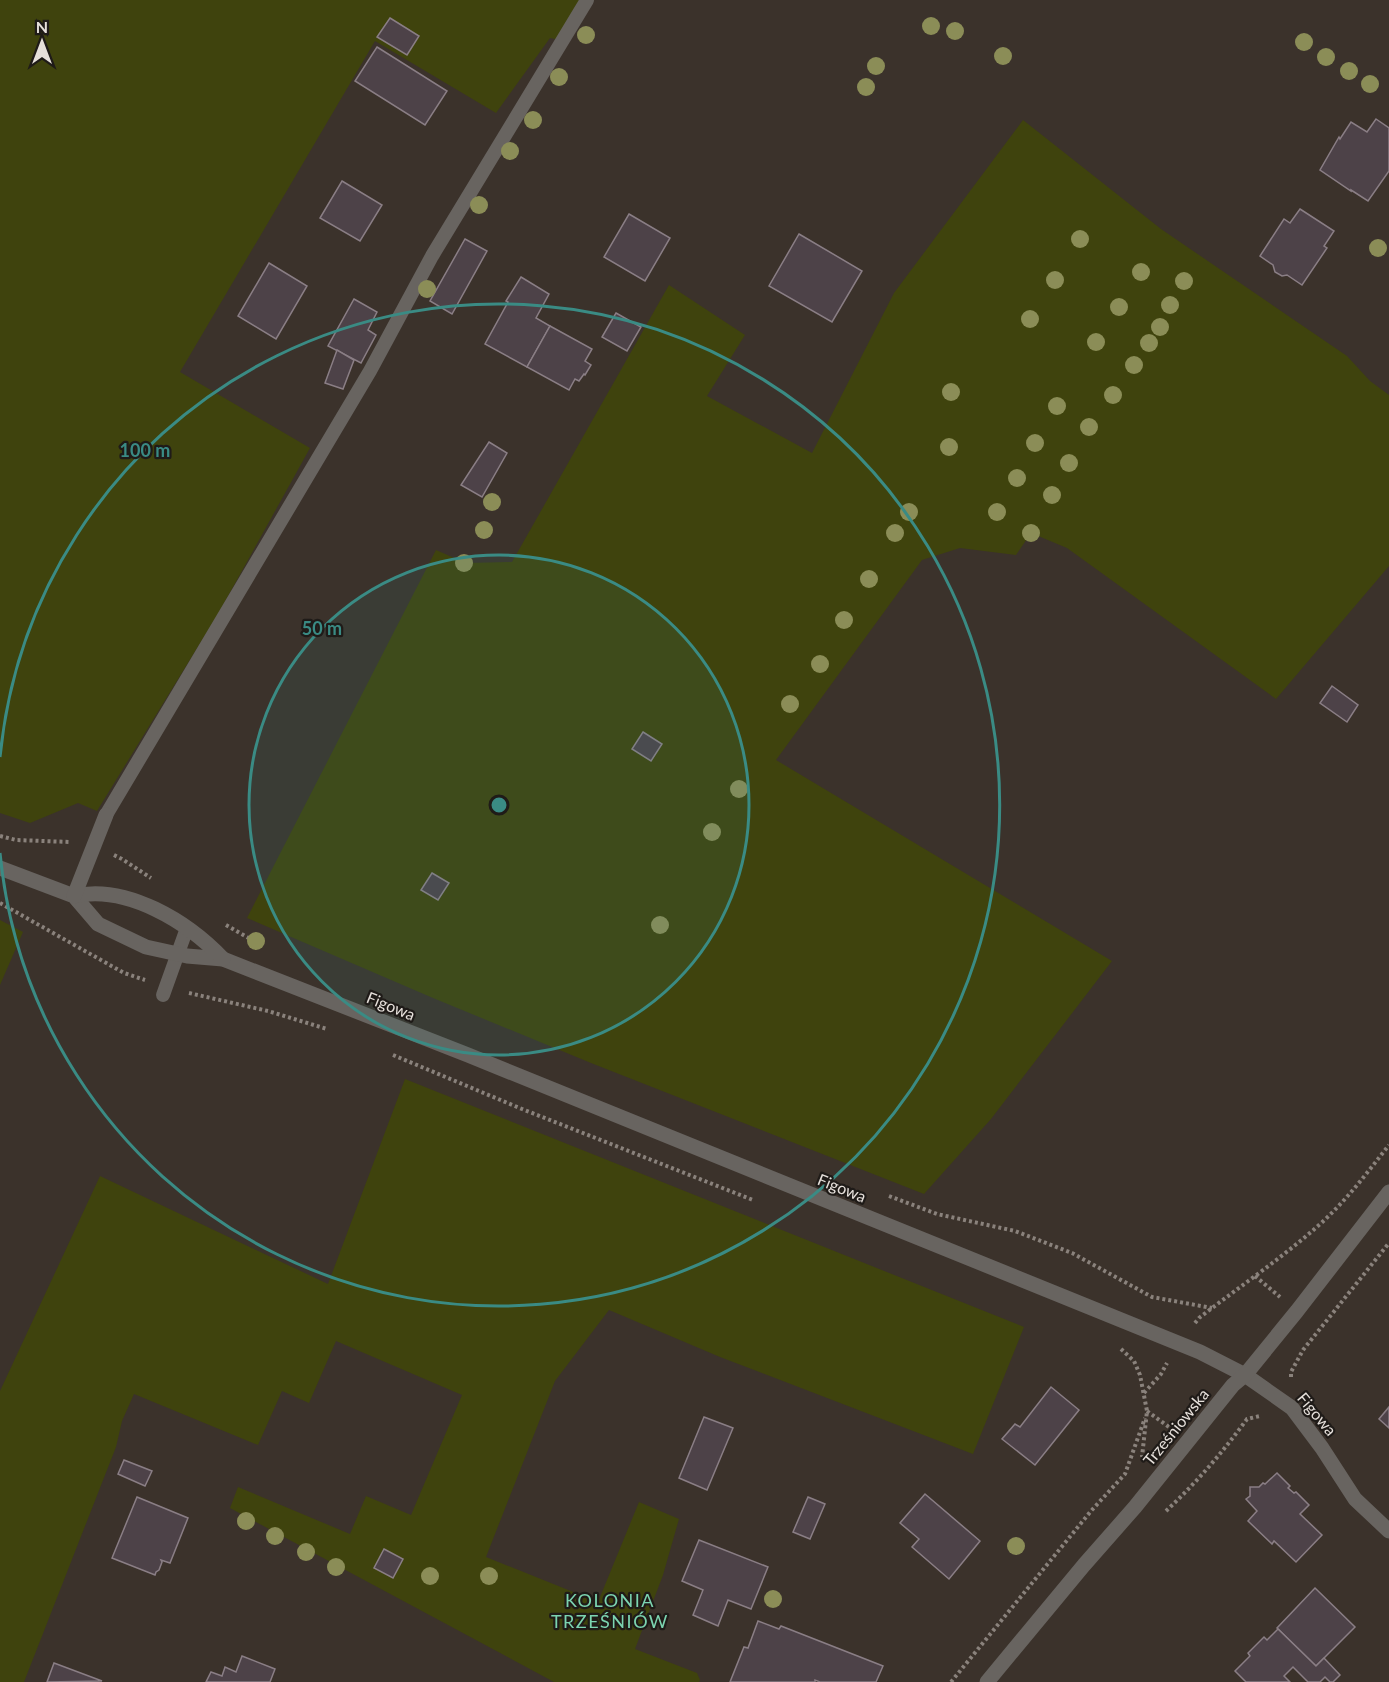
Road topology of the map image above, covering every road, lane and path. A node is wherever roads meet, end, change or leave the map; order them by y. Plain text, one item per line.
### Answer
1 (587, 0) edge
2 (106, 815) joint
3 (0, 868) edge
4 (74, 896) junction
5 (0, 903) edge
6 (222, 923) dead end
7 (187, 928) junction
8 (270, 950) dead end
9 (178, 954) junction
10 (223, 959) junction
11 (164, 991) junction
12 (333, 1031) dead end
13 (385, 1052) dead end
14 (1389, 1145) edge
15 (1389, 1192) edge
16 (885, 1195) dead end
17 (757, 1202) dead end
18 (1212, 1308) junction
19 (1177, 1343) junction
20 (1119, 1347) dead end
21 (1245, 1375) junction
22 (1143, 1393) junction
23 (1389, 1531) edge
24 (951, 1682) edge
25 (987, 1682) edge

1 - 2 lane
2 - 4 street
3 - 4 street
4 - 7 street
4 - 9 street
5 - 11 path
6 - 8 path
7 - 9 lane
7 - 10 street
9 - 10 street
9 - 11 lane
10 - 19 street, Figowa
11 - 12 path
13 - 17 path
14 - 18 path
15 - 21 street, Trześniowska
16 - 18 path
18 - 19 path
19 - 21 street, Figowa
19 - 22 path
20 - 22 path
21 - 23 street, Figowa
21 - 25 street, Trześniowska
22 - 24 path

